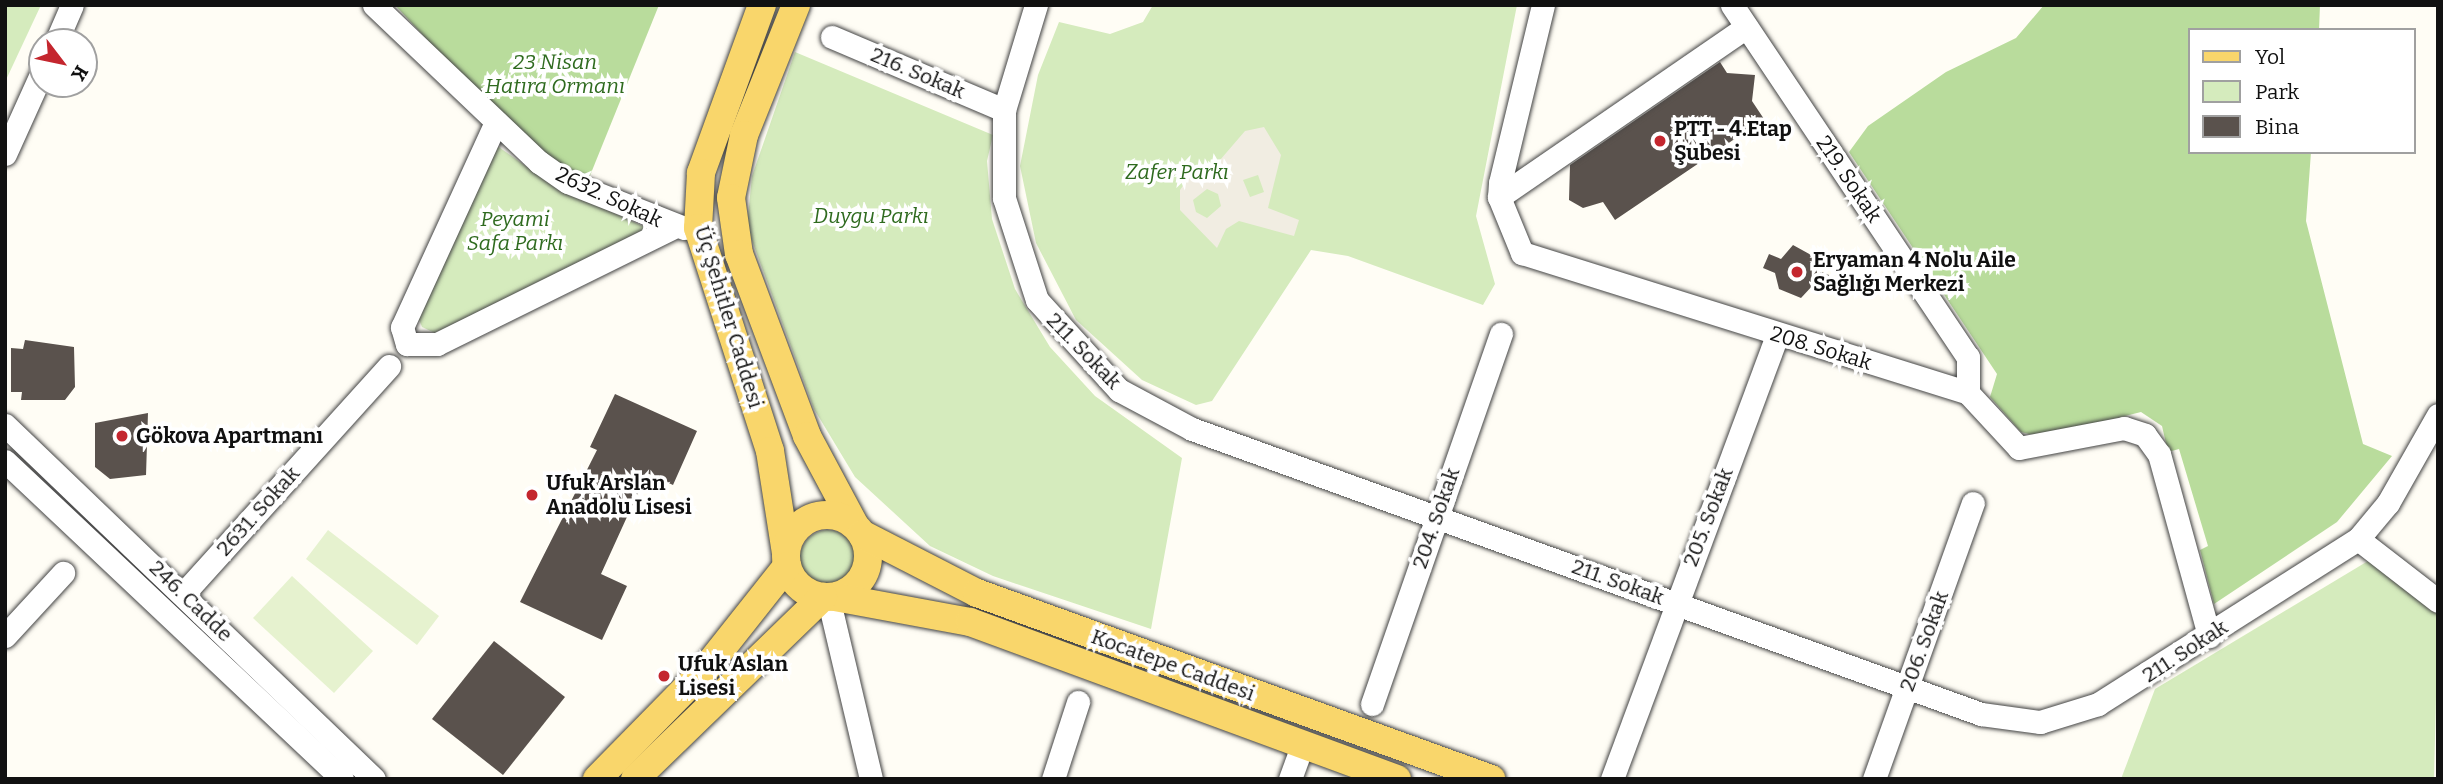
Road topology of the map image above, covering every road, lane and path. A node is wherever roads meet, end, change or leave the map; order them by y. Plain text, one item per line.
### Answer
1 (72, 5) edge
2 (374, 5) edge
3 (762, 5) edge
4 (796, 5) edge
5 (1036, 5) edge
6 (1543, 5) edge
7 (1732, 5) edge
8 (1746, 27) junction
9 (62, 28) edge
10 (832, 37) dead end
11 (30, 98) edge
12 (1004, 110) junction
13 (496, 122) junction
14 (5, 154) edge
15 (1499, 197) junction
16 (685, 228) junction
17 (1501, 334) dead end
18 (1777, 335) junction
19 (389, 366) dead end
20 (1968, 393) junction
21 (2438, 415) edge
22 (5, 425) edge
23 (5, 461) edge
24 (1973, 503) dead end
25 (1436, 516) junction
26 (858, 529) junction
27 (2358, 539) junction
28 (786, 560) junction
29 (63, 573) dead end
30 (184, 593) junction
31 (829, 597) junction
32 (2438, 601) edge
33 (1676, 603) junction
34 (5, 636) edge
35 (2209, 636) junction
36 (1908, 687) junction
37 (1078, 702) dead end
38 (1372, 704) dead end
39 (1303, 744) junction
40 (342, 779) edge
41 (374, 779) edge
42 (597, 779) edge
43 (635, 779) edge
44 (871, 779) edge
45 (1053, 779) edge
46 (1290, 779) edge
47 (1397, 779) edge
48 (1491, 779) edge
49 (1612, 779) edge
50 (1874, 779) edge

1 - 9 street
2 - 13 street, 2632. Sokak
3 - 16 main road, Üç Şehitler Caddesi
4 - 26 main road, Üç Şehitler Caddesi
5 - 12 street, 211. Sokak
6 - 15 street
7 - 8 street, 219. Sokak
8 - 15 street
8 - 20 street, 219. Sokak
10 - 12 street, 216. Sokak
11 - 14 street
12 - 25 street, 211. Sokak
13 - 16 street, 2632. Sokak
13 - 16 street
15 - 18 street, 208. Sokak
16 - 28 main road, Üç Şehitler Caddesi
17 - 25 street, 204. Sokak
18 - 20 street, 208. Sokak
18 - 33 street, 205. Sokak
19 - 30 street, 2631. Sokak
20 - 35 street
21 - 27 street, 211. Sokak
22 - 30 street, 246. Cadde
23 - 40 street, 246. Cadde
24 - 36 street, 206. Sokak
25 - 33 street, 211. Sokak
25 - 38 street, 204. Sokak
26 - 28 main road
26 - 31 main road
26 - 48 main road, Kocatepe Caddesi
27 - 32 street
27 - 35 street, 211. Sokak
28 - 31 main road
28 - 42 main road
29 - 34 street
30 - 41 street, 246. Cadde
31 - 39 main road, Kocatepe Caddesi
31 - 43 main road
31 - 44 street
33 - 36 street, 211. Sokak
33 - 49 street, 205. Sokak
35 - 36 street, 211. Sokak
36 - 50 street, 206. Sokak
37 - 45 street
39 - 46 street
39 - 47 main road, Kocatepe Caddesi

